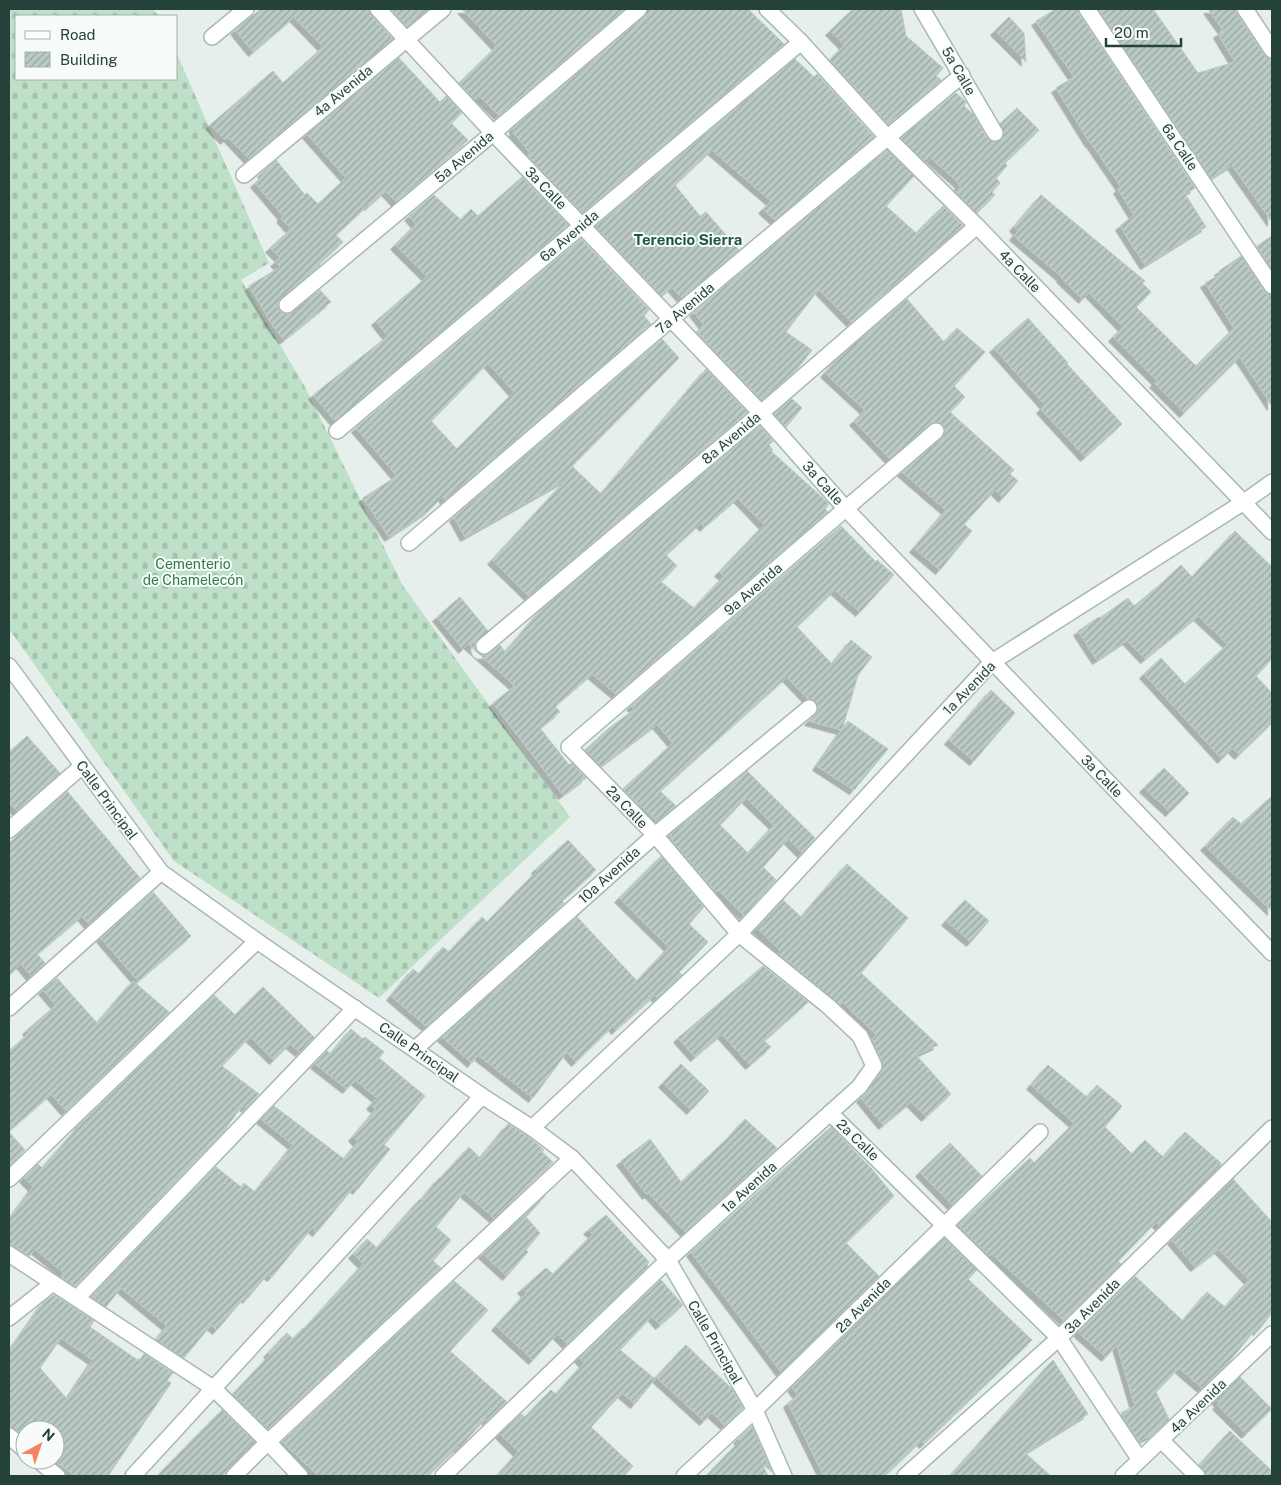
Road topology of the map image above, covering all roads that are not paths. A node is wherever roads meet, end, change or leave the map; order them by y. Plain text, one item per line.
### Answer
1 (246, 9) edge
2 (378, 9) edge
3 (443, 9) edge
4 (639, 9) edge
5 (767, 9) edge
6 (922, 9) edge
7 (1088, 9) edge
8 (1245, 9) edge
9 (212, 37) dead end
10 (406, 39) junction
11 (801, 42) junction
12 (1272, 50) edge
13 (962, 76) junction
14 (493, 133) junction
15 (995, 133) dead end
16 (888, 138) junction
17 (244, 175) dead end
18 (582, 225) junction
19 (977, 226) junction
20 (1272, 286) edge
21 (287, 305) dead end
22 (671, 319) junction
23 (761, 413) junction
24 (337, 431) dead end
25 (936, 431) dead end
26 (1272, 482) edge
27 (1244, 502) junction
28 (846, 509) junction
29 (1272, 532) edge
30 (410, 543) dead end
31 (484, 646) dead end
32 (992, 662) junction
33 (9, 668) edge
34 (809, 708) dead end
35 (569, 747) joint
36 (82, 766) junction
37 (9, 830) edge
38 (655, 835) junction
39 (161, 872) junction
40 (739, 934) junction
41 (257, 941) junction
42 (1272, 953) edge
43 (9, 1008) edge
44 (355, 1008) junction
45 (414, 1049) junction
46 (482, 1096) junction
47 (830, 1113) junction
48 (532, 1128) junction
49 (1272, 1128) edge
50 (1040, 1132) dead end
51 (572, 1158) junction
52 (9, 1179) edge
53 (945, 1224) junction
54 (9, 1254) edge
55 (668, 1260) junction
56 (53, 1283) junction
57 (77, 1298) junction
58 (9, 1318) edge
59 (1272, 1334) edge
60 (1059, 1338) junction
61 (213, 1388) junction
62 (755, 1410) junction
63 (1162, 1441) junction
64 (268, 1442) junction
65 (1140, 1460) junction
66 (133, 1476) edge
67 (234, 1476) edge
68 (300, 1476) edge
69 (443, 1476) edge
70 (684, 1476) edge
71 (784, 1476) edge
72 (905, 1476) edge
73 (1123, 1476) edge
74 (1197, 1476) edge

1 - 9 street
2 - 10 street, 3a Calle
3 - 10 street, 4a Avenida
4 - 14 street, 5a Avenida
5 - 11 street, 4a Calle
6 - 13 street, 5a Calle
7 - 20 street, 6a Calle
8 - 12 street
10 - 14 street, 3a Calle
10 - 17 street, 4a Avenida
11 - 16 street, 4a Calle
11 - 18 street, 6a Avenida
13 - 15 street, 5a Calle
13 - 16 street, 7a Avenida
14 - 18 street, 3a Calle
14 - 21 street, 5a Avenida
16 - 19 street, 4a Calle
16 - 22 street, 7a Avenida
18 - 22 street, 3a Calle
18 - 24 street, 6a Avenida
19 - 23 street, 8a Avenida
19 - 27 street, 4a Calle
22 - 23 street, 3a Calle
22 - 30 street, 7a Avenida
23 - 28 street, 3a Calle
23 - 31 street, 8a Avenida
25 - 28 street, 9a Avenida
26 - 27 street, 1a Avenida
27 - 29 street, 4a Calle
27 - 32 street, 1a Avenida
28 - 32 street, 3a Calle
28 - 35 street, 9a Avenida
32 - 40 street, 1a Avenida
32 - 42 street, 3a Calle
33 - 36 street, Calle Principal
34 - 38 street, 10a Avenida
35 - 38 street, 2a Calle
36 - 37 street
36 - 39 street, Calle Principal
38 - 40 street, 2a Calle
38 - 45 street, 10a Avenida
39 - 41 street, Calle Principal
39 - 43 street
40 - 47 street, 2a Calle
40 - 48 street, 1a Avenida
41 - 44 street, Calle Principal
41 - 52 street
44 - 45 street, Calle Principal
44 - 57 street
45 - 46 street, Calle Principal
46 - 48 street, Calle Principal
46 - 61 street
47 - 53 street, 2a Calle
47 - 55 street, 1a Avenida
48 - 51 street, Calle Principal
49 - 60 street, 3a Avenida
50 - 53 street, 2a Avenida
51 - 55 street, Calle Principal
51 - 64 street
53 - 60 street, 2a Calle
53 - 62 street, 2a Avenida
54 - 56 street
55 - 62 street, Calle Principal
55 - 69 street, 1a Avenida
56 - 57 street
56 - 58 street
57 - 61 street
59 - 63 street, 4a Avenida
60 - 65 street, 2a Calle
60 - 72 street, 3a Avenida
61 - 64 street
61 - 66 street
62 - 70 street, 2a Avenida
62 - 71 street, Calle Principal
63 - 65 street, 4a Avenida
63 - 74 street
64 - 67 street
64 - 68 street
65 - 73 street, 4a Avenida

